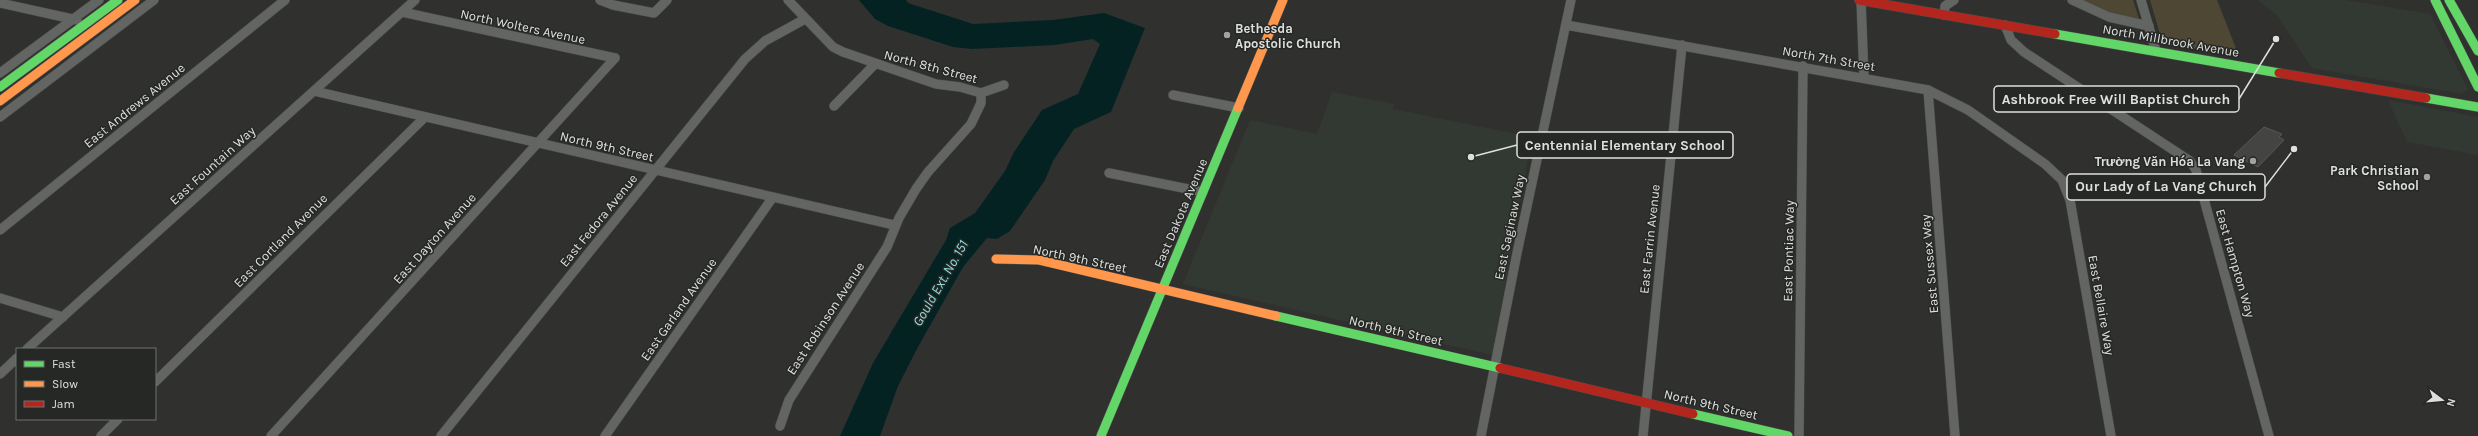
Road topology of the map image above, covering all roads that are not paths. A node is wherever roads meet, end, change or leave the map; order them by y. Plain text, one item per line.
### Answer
1 (99, 0) edge
2 (118, 0) edge
3 (135, 0) edge
4 (154, 0) edge
5 (285, 0) edge
6 (415, 0) edge
7 (600, 0) edge
8 (666, 0) edge
9 (788, 0) edge
10 (1283, 0) edge
11 (1571, 0) edge
12 (1860, 0) edge
13 (1954, 0) edge
14 (2072, 0) edge
15 (2141, 0) edge
16 (2435, 0) edge
17 (2449, 0) edge
18 (0, 3) edge
19 (402, 12) junction
20 (1944, 14) junction
21 (73, 19) junction
22 (805, 19) junction
23 (88, 22) junction
24 (102, 25) junction
25 (1566, 25) junction
26 (2005, 25) junction
27 (2149, 26) junction
28 (1682, 45) junction
29 (2156, 51) junction
30 (2478, 51) edge
31 (616, 58) joint
32 (875, 64) junction
33 (1803, 66) junction
34 (0, 73) edge
35 (1864, 78) junction
36 (1004, 84) dead end
37 (0, 87) edge
38 (2478, 87) edge
39 (1928, 90) junction
40 (314, 91) junction
41 (980, 93) junction
42 (1173, 95) dead end
43 (0, 101) edge
44 (834, 106) dead end
45 (2478, 107) edge
46 (1239, 108) junction
47 (0, 117) edge
48 (425, 117) junction
49 (538, 143) junction
50 (656, 170) junction
51 (1109, 173) dead end
52 (2062, 180) joint
53 (1203, 192) junction
54 (773, 197) junction
55 (894, 226) junction
56 (0, 230) edge
57 (996, 259) dead end
58 (1163, 289) junction
59 (0, 298) edge
60 (63, 317) junction
61 (28, 348) edge
62 (16, 359) edge
63 (1495, 367) junction
64 (0, 374) edge
65 (156, 381) edge
66 (1646, 402) junction
67 (117, 420) edge
68 (780, 426) dead end
69 (101, 436) edge
70 (271, 436) edge
71 (440, 436) edge
72 (605, 436) edge
73 (1101, 436) edge
74 (1481, 436) edge
75 (1643, 436) edge
76 (1788, 436) edge
77 (1799, 436) edge
78 (1955, 436) edge
79 (2111, 436) edge
80 (2269, 436) edge

1 - 21 street
2 - 23 street
3 - 24 street
4 - 47 street
5 - 56 street, East Andrews Avenue
6 - 19 street, East Fountain Way
7 - 8 street
9 - 22 street, North 8th Street
10 - 46 street, East Dakota Avenue
11 - 25 street, East Saginaw Way
12 - 20 street, North Millbrook Avenue
12 - 35 street
13 - 20 street
14 - 27 street
15 - 27 street
16 - 38 street
17 - 30 street
18 - 21 street
19 - 31 street, North Wolters Avenue
19 - 40 street, East Fountain Way
20 - 26 street, North Millbrook Avenue
21 - 23 street
21 - 34 street
22 - 32 street, North 8th Street
22 - 50 street, East Fedora Avenue
23 - 24 street
23 - 37 street
24 - 43 street
25 - 28 street, North 7th Street
25 - 63 street, East Saginaw Way
26 - 29 street, North Millbrook Avenue
26 - 80 street, East Hampton Way
27 - 29 street
28 - 33 street, North 7th Street
28 - 66 street, East Farrin Avenue
29 - 45 street, North Millbrook Avenue
31 - 49 street, East Dayton Avenue
32 - 41 street, North 8th Street
32 - 44 street, North 8th Street
33 - 35 street, North 7th Street
33 - 77 street, East Pontiac Way
35 - 39 street, North 7th Street
36 - 41 street
39 - 52 street, North 7th Street
39 - 78 street, East Sussex Way
40 - 48 street, North 9th Street
40 - 60 street, East Fountain Way
41 - 55 street
42 - 46 street
46 - 53 street, East Dakota Avenue
48 - 49 street, North 9th Street
48 - 65 street, East Cortland Avenue
49 - 50 street, North 9th Street
49 - 70 street, East Dayton Avenue
50 - 54 street, North 9th Street
50 - 71 street, East Fedora Avenue
51 - 53 street
52 - 79 street, East Bellaire Way
53 - 58 street, East Dakota Avenue
54 - 55 street, North 9th Street
54 - 72 street, East Garland Avenue
55 - 68 street, East Robinson Avenue
57 - 58 street, North 9th Street
58 - 63 street, North 9th Street
58 - 73 street, East Dakota Avenue
59 - 60 street
60 - 61 street, East Fountain Way
62 - 64 street
63 - 66 street, North 9th Street
63 - 74 street, East Saginaw Way
66 - 75 street, East Farrin Avenue
66 - 76 street, North 9th Street
67 - 69 street

